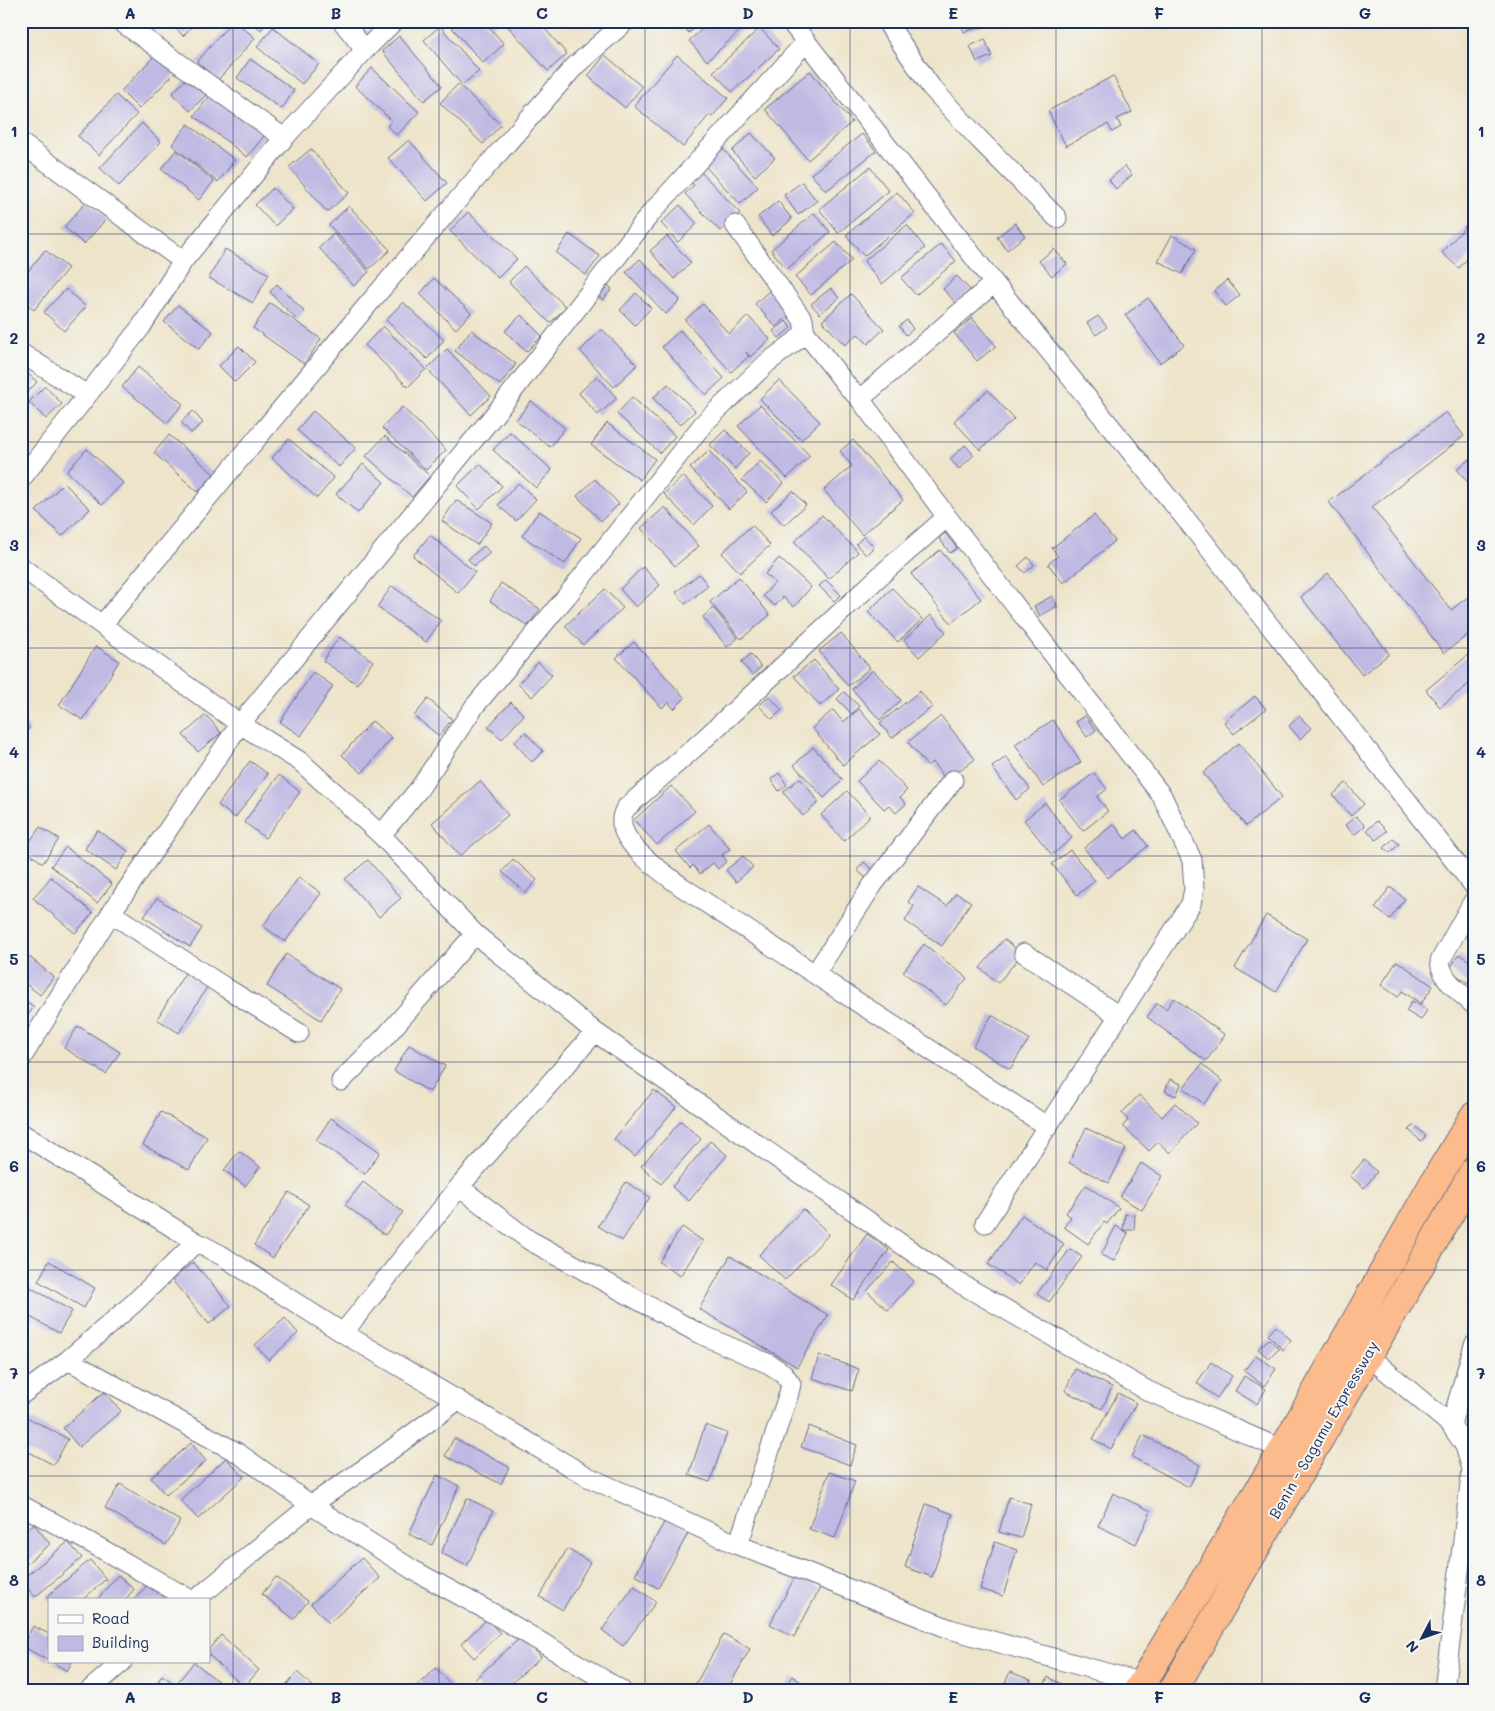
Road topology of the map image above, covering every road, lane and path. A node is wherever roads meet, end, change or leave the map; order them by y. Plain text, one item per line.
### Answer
1 (120, 21) edge
2 (342, 21) edge
3 (394, 21) edge
4 (626, 21) edge
5 (790, 21) edge
6 (886, 21) edge
7 (806, 43) junction
8 (365, 50) junction
9 (284, 138) junction
10 (21, 143) edge
11 (1057, 218) dead end
12 (735, 225) dead end
13 (182, 261) junction
14 (994, 283) junction
15 (805, 332) junction
16 (21, 353) edge
17 (87, 395) junction
18 (860, 399) junction
19 (21, 479) edge
20 (947, 517) junction
21 (21, 566) edge
22 (102, 624) junction
23 (240, 724) junction
24 (953, 780) dead end
25 (381, 835) junction
26 (1474, 886) edge
27 (1474, 900) edge
28 (111, 913) junction
29 (476, 934) junction
30 (1024, 953) dead end
31 (815, 974) junction
32 (1474, 1005) edge
33 (1119, 1016) junction
34 (595, 1032) junction
35 (299, 1033) dead end
36 (21, 1059) edge
37 (341, 1081) dead end
38 (1474, 1116) edge
39 (1048, 1127) junction
40 (21, 1133) edge
41 (1474, 1170) edge
42 (459, 1187) junction
43 (985, 1223) dead end
44 (196, 1242) junction
45 (1388, 1265) junction
46 (1414, 1278) junction
47 (343, 1333) junction
48 (1474, 1345) edge
49 (1367, 1355) junction
50 (68, 1360) junction
51 (21, 1395) edge
52 (458, 1400) junction
53 (1451, 1425) junction
54 (1283, 1450) junction
55 (21, 1505) edge
56 (312, 1505) junction
57 (738, 1545) junction
58 (188, 1598) edge
59 (197, 1598) edge
60 (120, 1664) edge
61 (1140, 1686) edge
62 (90, 1690) edge
63 (621, 1690) edge
64 (1173, 1690) edge
65 (1444, 1690) edge

1 - 9 street
2 - 8 street
3 - 8 street
4 - 22 street
5 - 7 street
6 - 11 street
7 - 14 street
7 - 23 street
8 - 9 street
9 - 13 street
10 - 13 street
12 - 15 street
13 - 17 street
14 - 18 street
14 - 26 street
15 - 18 street
15 - 25 street
16 - 17 street
17 - 19 street
18 - 20 street
20 - 31 street
20 - 33 street
21 - 22 street
22 - 23 street
23 - 25 street
23 - 28 street
24 - 31 street
25 - 29 street
27 - 32 street
28 - 35 street
28 - 36 street
29 - 34 street
29 - 37 street
30 - 33 street
31 - 39 street
33 - 39 street
34 - 42 street
34 - 54 street
38 - 45 highway
39 - 43 street
40 - 44 street
41 - 46 highway, Benin - Sagamu Expressway
42 - 47 street
42 - 57 street
44 - 47 street
44 - 50 street
45 - 46 highway
45 - 54 highway
46 - 49 highway, Benin - Sagamu Expressway
47 - 52 street
48 - 53 street
49 - 53 street
49 - 64 highway, Benin - Sagamu Expressway
50 - 51 street
50 - 56 street
52 - 56 street
52 - 57 street
53 - 65 street
54 - 61 highway
55 - 58 street
56 - 59 street
56 - 63 street
57 - 61 street
60 - 62 street

